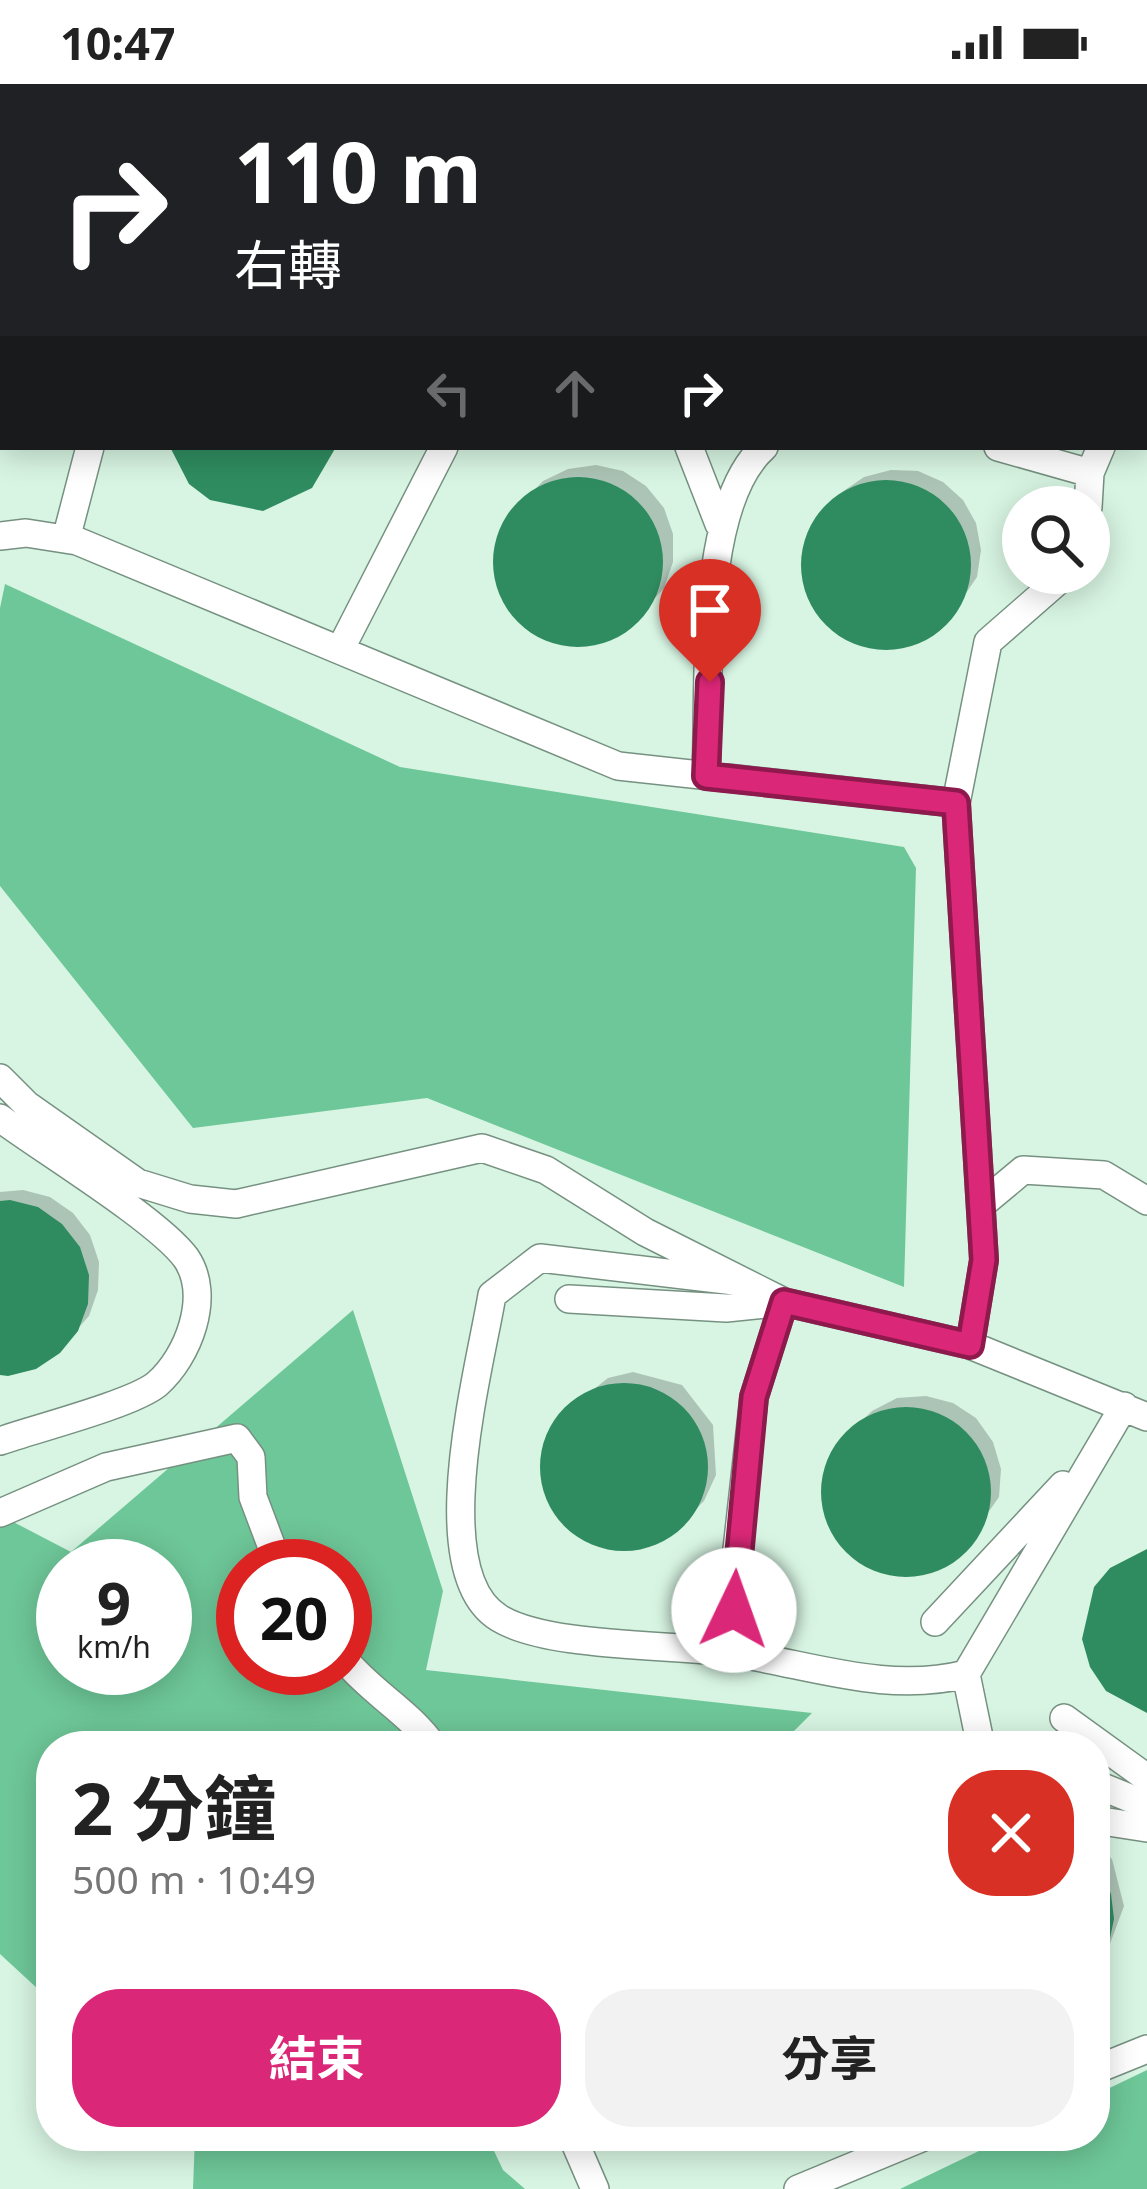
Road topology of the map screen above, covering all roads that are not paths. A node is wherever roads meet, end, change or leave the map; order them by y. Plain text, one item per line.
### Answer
1 (89, 450) edge
2 (442, 450) edge
3 (690, 450) edge
4 (762, 450) edge
5 (1020, 450) edge
6 (1095, 460) edge
7 (719, 524) junction
8 (0, 536) edge
9 (66, 539) junction
10 (1043, 594) edge
11 (341, 648) junction
12 (706, 776) junction
13 (956, 803) junction
14 (0, 1078) edge
15 (0, 1118) edge
16 (1147, 1201) edge
17 (981, 1205) junction
18 (743, 1282) junction
19 (569, 1299) dead end
20 (784, 1302) junction
21 (970, 1345) junction
22 (1136, 1411) edge
23 (0, 1441) edge
24 (0, 1513) edge
25 (269, 1539) edge
26 (935, 1622) dead end
27 (733, 1653) junction
28 (966, 1674) junction
29 (372, 1689) edge
30 (1064, 1718) dead end
31 (422, 1731) edge
32 (979, 1731) edge
33 (1082, 1731) edge
34 (1110, 1751) edge
35 (1147, 1778) edge
36 (1110, 1790) edge
37 (1147, 1804) edge
38 (1110, 1822) edge
39 (1147, 1828) edge
40 (1147, 2049) edge
41 (1110, 2064) edge
42 (579, 2151) edge
43 (888, 2151) edge
44 (595, 2189) edge
45 (798, 2189) edge

1 - 9 lane
2 - 11 lane
3 - 7 lane
4 - 7 lane
5 - 6 lane
7 - 12 lane
8 - 9 lane
9 - 11 lane
10 - 13 lane
11 - 12 lane
12 - 13 lane
13 - 17 lane
14 - 18 lane
15 - 23 lane
16 - 17 lane
17 - 21 lane
18 - 20 lane
18 - 27 lane
19 - 20 lane
20 - 21 lane
20 - 27 lane
21 - 22 lane
22 - 26 lane
22 - 28 lane
24 - 25 lane
27 - 28 lane
28 - 32 lane
29 - 31 lane
30 - 33 lane
34 - 35 lane
36 - 37 lane
38 - 39 lane
40 - 41 lane
42 - 44 lane
43 - 45 lane

